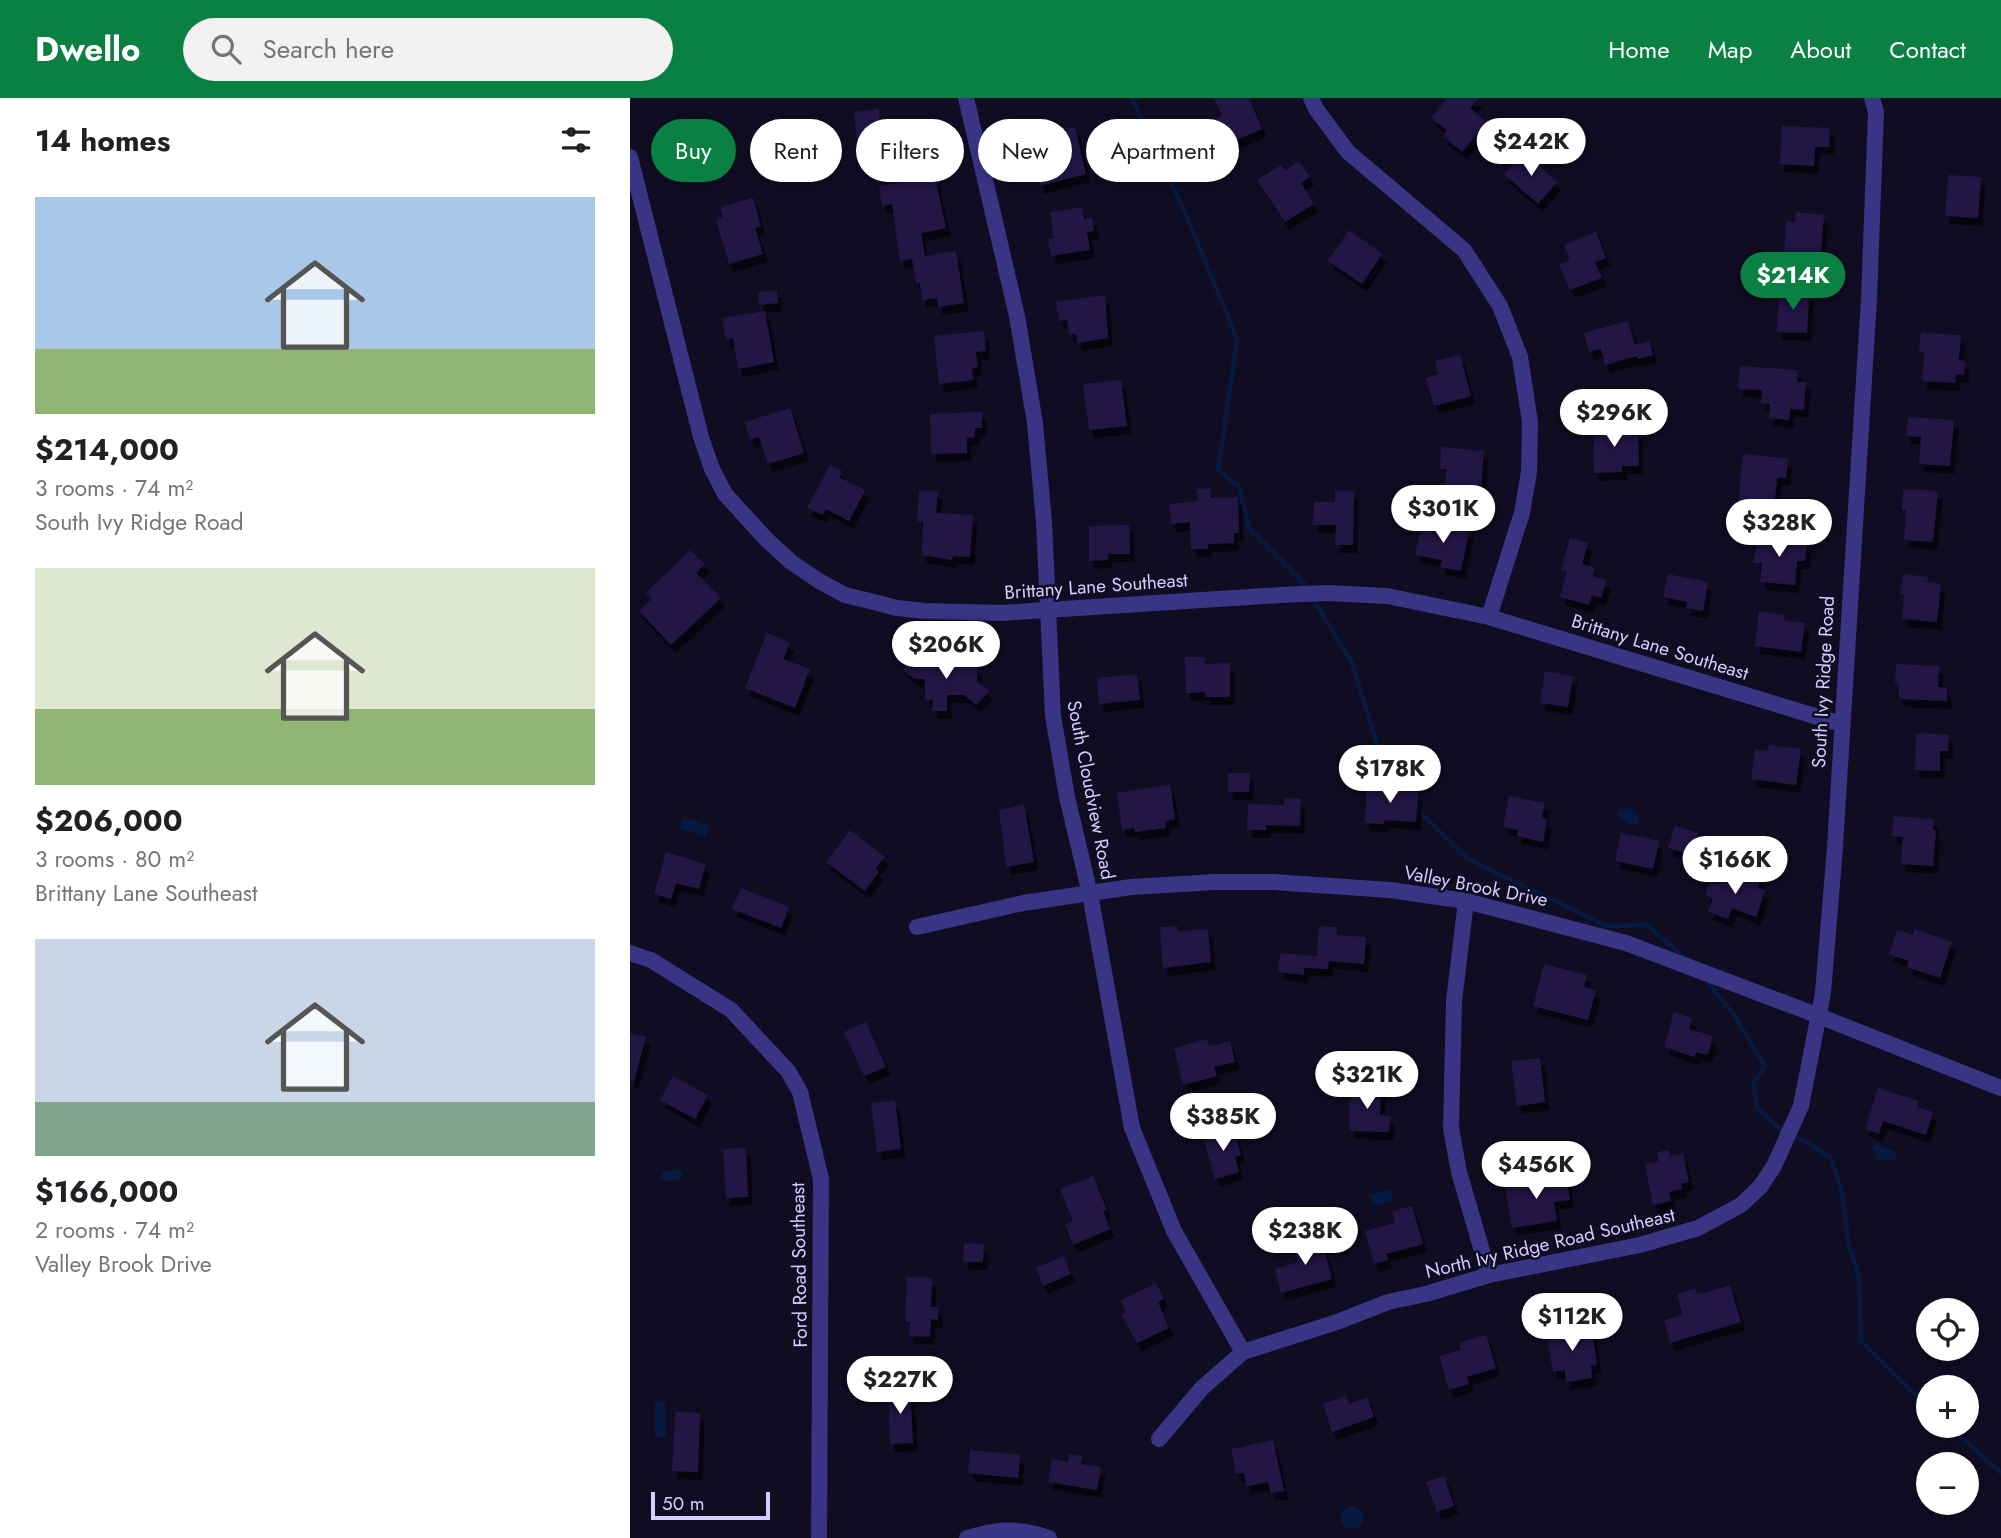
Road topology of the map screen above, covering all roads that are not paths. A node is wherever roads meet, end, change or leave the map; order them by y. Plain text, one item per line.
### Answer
1 (966, 98) edge
2 (1311, 98) edge
3 (1872, 98) edge
4 (630, 157) edge
5 (1047, 610) junction
6 (1489, 617) junction
7 (1842, 724) junction
8 (1090, 894) junction
9 (1466, 901) junction
10 (917, 928) dead end
11 (630, 953) edge
12 (1820, 1017) junction
13 (2001, 1088) edge
14 (1489, 1275) junction
15 (1243, 1352) junction
16 (1159, 1439) dead end
17 (818, 1538) edge
18 (967, 1538) edge
19 (1049, 1538) edge

1 - 5 street, South Cloudview Road
2 - 6 street
3 - 7 street, South Ivy Ridge Road
4 - 5 street, Brittany Lane Southeast
5 - 6 street, Brittany Lane Southeast
5 - 8 street, South Cloudview Road
6 - 7 street, Brittany Lane Southeast
7 - 12 street, South Ivy Ridge Road
8 - 9 street, Valley Brook Drive
8 - 10 street, Valley Brook Drive
8 - 15 street, South Cloudview Road
9 - 12 street, Valley Brook Drive
9 - 14 street
11 - 17 street, Ford Road Southeast
12 - 13 street, Valley Brook Drive
12 - 14 street, North Ivy Ridge Road Southeast
14 - 15 street, North Ivy Ridge Road Southeast
15 - 16 street, North Ivy Ridge Road Southeast
18 - 19 street

